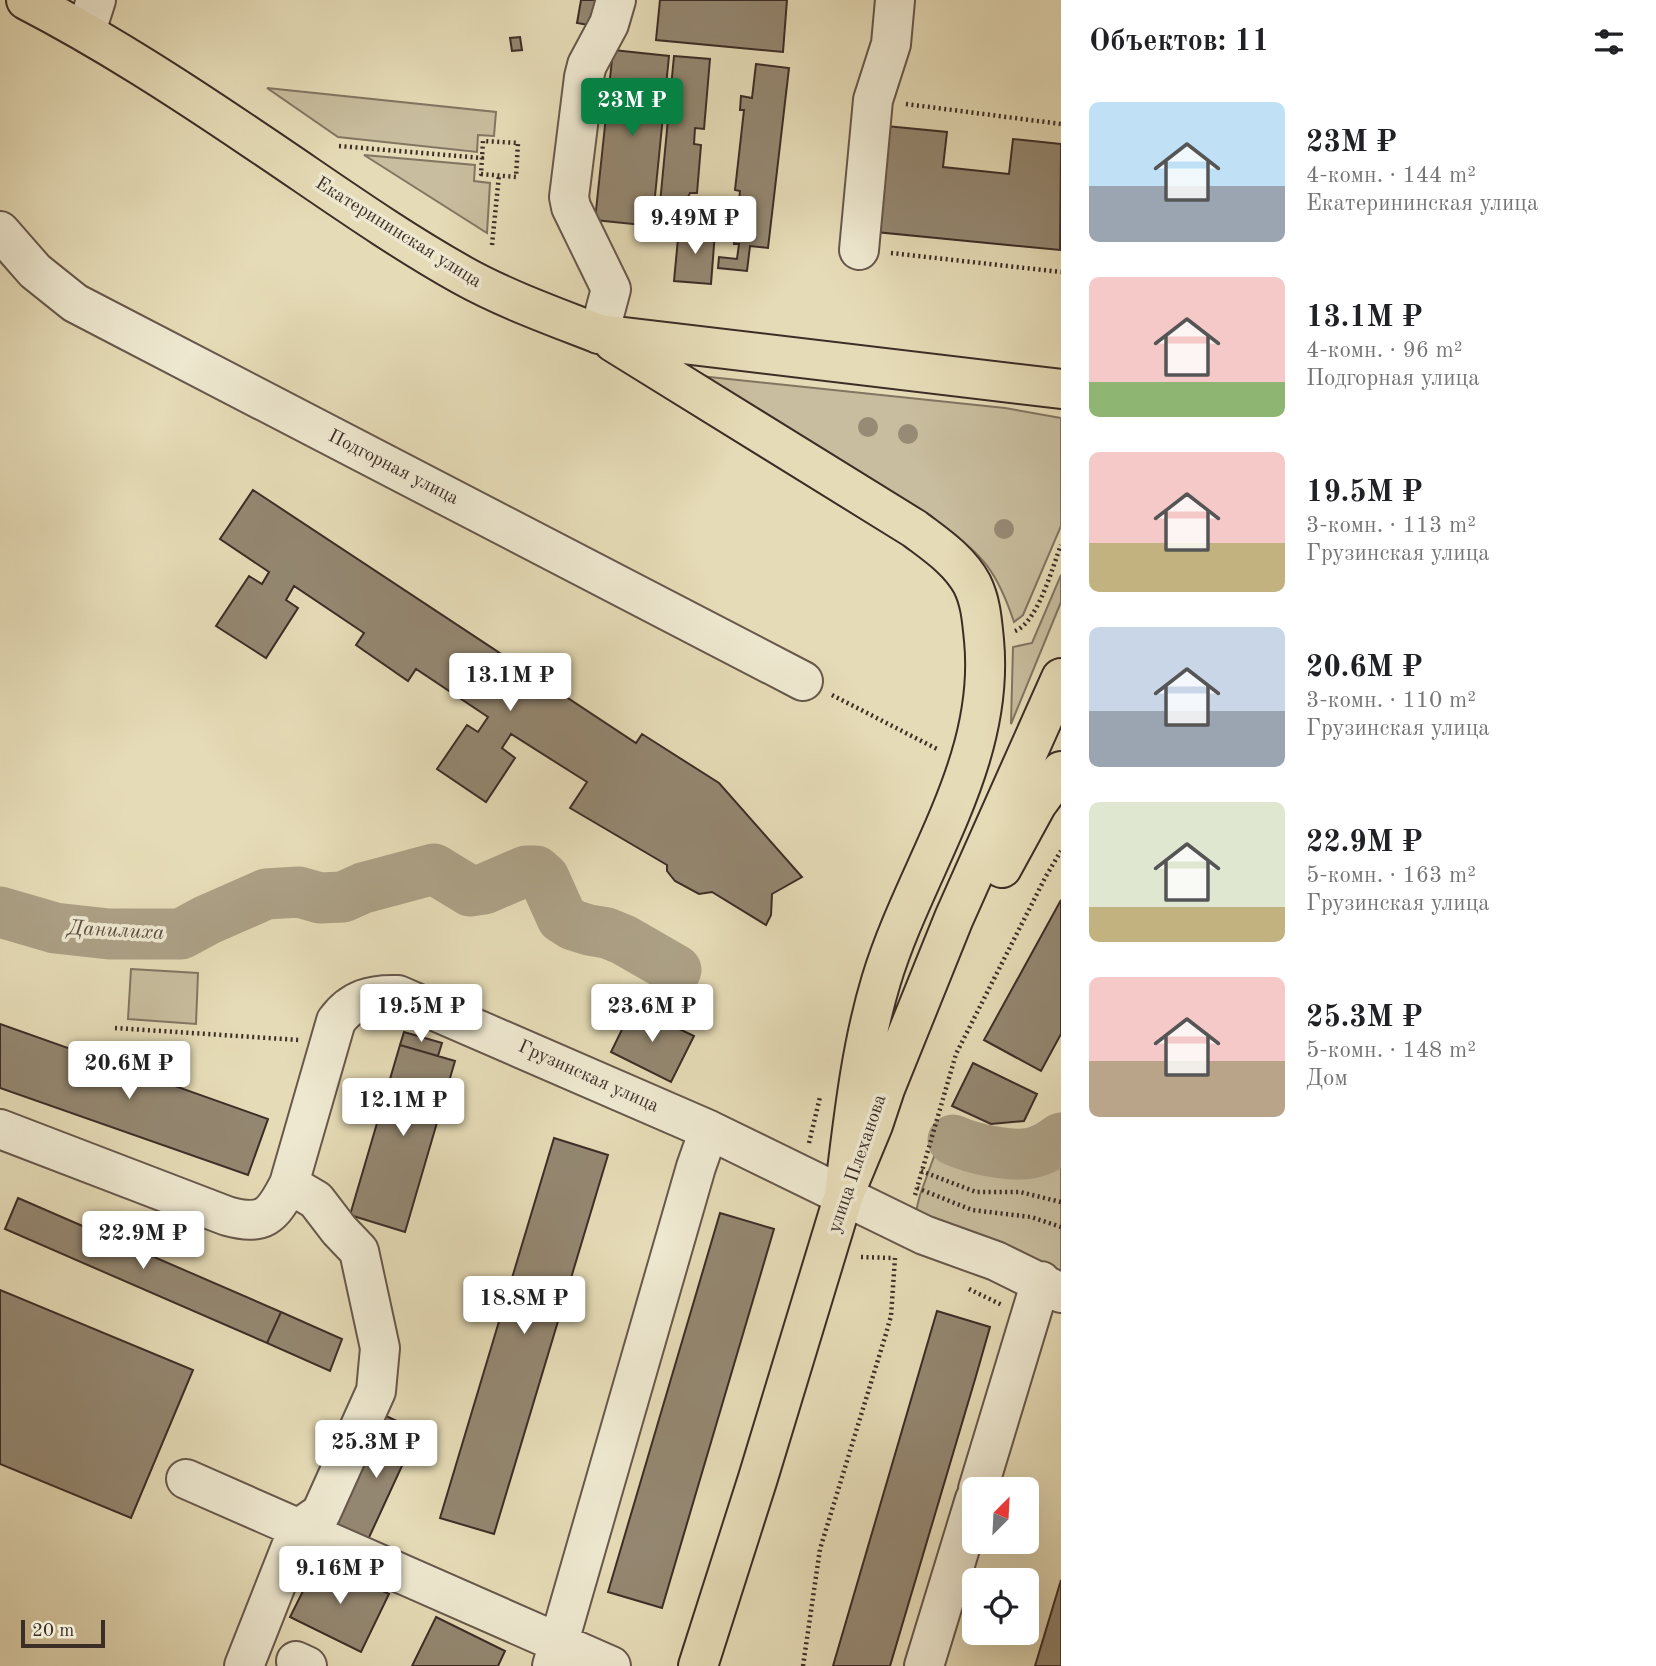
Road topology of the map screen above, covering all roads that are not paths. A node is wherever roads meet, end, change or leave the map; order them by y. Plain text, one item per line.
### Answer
1 (26, 0) edge
2 (616, 0) edge
3 (895, 0) edge
4 (91, 16) edge
5 (0, 231) edge
6 (859, 250) road end
7 (599, 334) junction
8 (1061, 388) edge
9 (1061, 678) edge
10 (803, 681) road end
11 (1057, 784) edge
12 (0, 1129) edge
13 (709, 1130) junction
14 (289, 1184) junction
15 (854, 1200) junction
16 (1051, 1287) edge
17 (982, 1477) edge
18 (186, 1479) dead end
19 (298, 1529) junction
20 (962, 1542) edge
21 (555, 1655) edge
22 (244, 1666) edge
23 (611, 1666) edge
24 (698, 1666) edge
25 (924, 1666) edge

1 - 4 main road, Екатерининская улица
2 - 7 street
3 - 6 street
4 - 7 main road, Екатерининская улица
5 - 10 street, Подгорная улица
7 - 8 main road, Екатерининская улица
7 - 15 main road
9 - 15 main road, улица Плеханова
11 - 15 main road
12 - 14 street, Грузинская улица
13 - 14 street, Грузинская улица
13 - 15 street, Грузинская улица
13 - 21 street
14 - 19 street
15 - 16 street, Грузинская улица
15 - 24 main road
16 - 17 street
18 - 19 street
19 - 21 street
19 - 22 street
20 - 25 street
21 - 23 street

